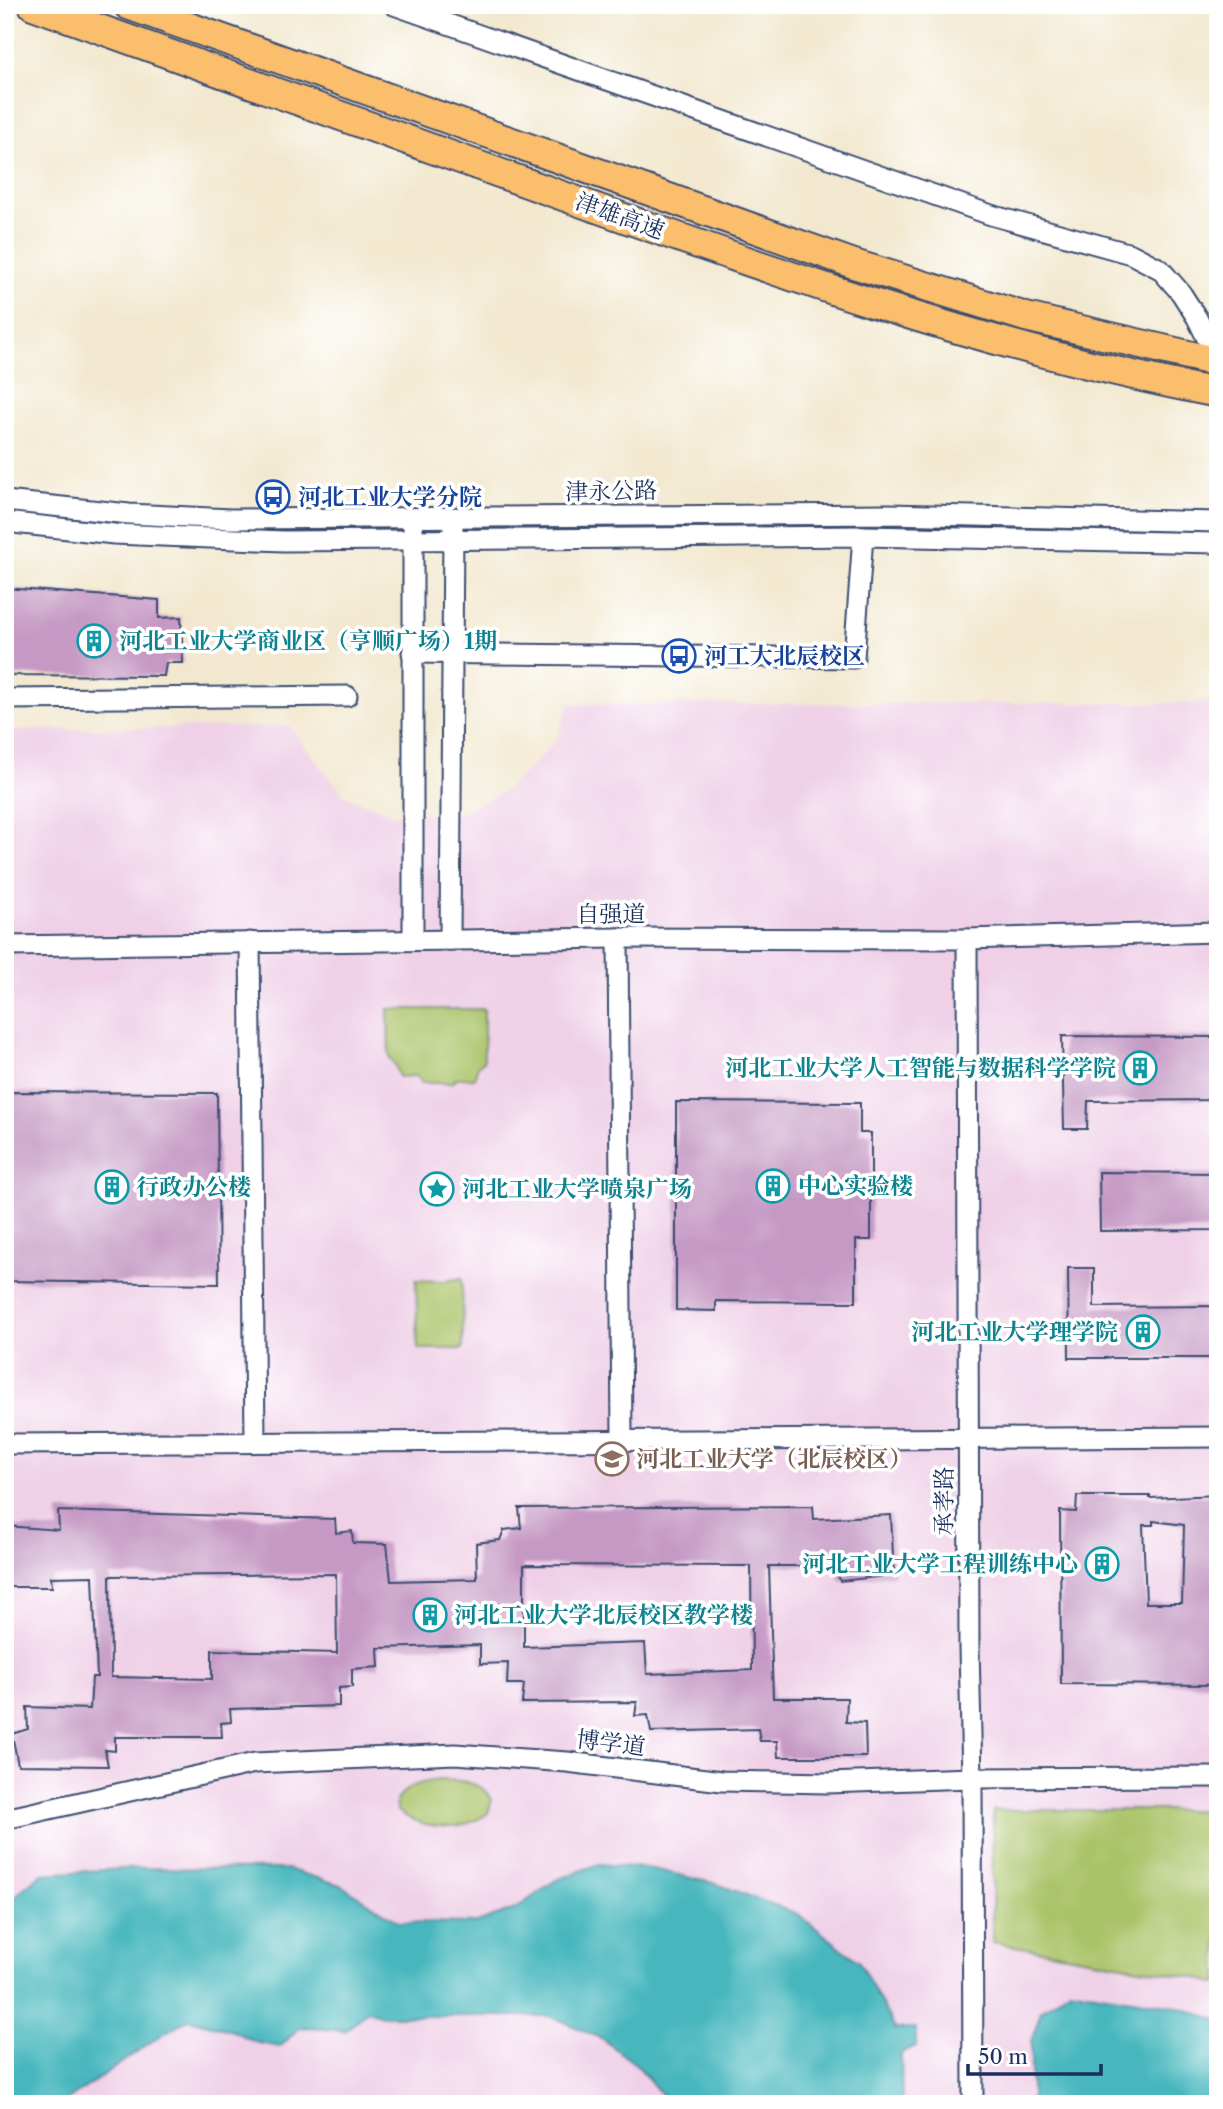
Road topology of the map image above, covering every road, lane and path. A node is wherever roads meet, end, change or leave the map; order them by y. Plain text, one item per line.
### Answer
1 (33, 5) edge
2 (128, 5) edge
3 (394, 5) edge
4 (1213, 360) edge
5 (1215, 393) edge
6 (5, 501) edge
7 (413, 518) junction
8 (453, 518) junction
9 (5, 522) edge
10 (1218, 522) edge
11 (863, 536) junction
12 (453, 538) junction
13 (413, 539) junction
14 (1218, 543) edge
15 (412, 653) junction
16 (452, 653) junction
17 (347, 696) dead end
18 (5, 699) edge
19 (1218, 932) edge
20 (618, 938) junction
21 (967, 939) junction
22 (413, 940) junction
23 (450, 940) junction
24 (250, 942) junction
25 (5, 946) edge
26 (1218, 1437) edge
27 (622, 1439) junction
28 (968, 1439) junction
29 (255, 1442) junction
30 (5, 1444) edge
31 (1218, 1777) edge
32 (972, 1778) junction
33 (5, 1819) edge
34 (973, 2104) edge

1 - 5 highway, 津雄高速
2 - 4 highway, 津雄高速
3 - 4 street
6 - 7 street, 津永公路
7 - 8 street, 津永公路
7 - 13 street
8 - 10 street, 津永公路
8 - 12 street
9 - 13 street, 津永公路
11 - 12 street, 津永公路
11 - 14 street, 津永公路
11 - 16 street
12 - 13 street, 津永公路
12 - 16 street
13 - 15 street
15 - 16 street
15 - 22 street
16 - 23 street
17 - 18 street
19 - 21 street, 自强道
20 - 21 street, 自强道
20 - 23 street, 自强道
20 - 27 street
21 - 28 street, 承孝路
22 - 23 street, 自强道
22 - 24 street, 自强道
24 - 25 street, 自强道
24 - 29 street
26 - 28 street
27 - 28 street
27 - 29 street
28 - 32 street, 承孝路
29 - 30 street
31 - 32 street, 博学道
32 - 33 street, 博学道
32 - 34 street, 承孝路

